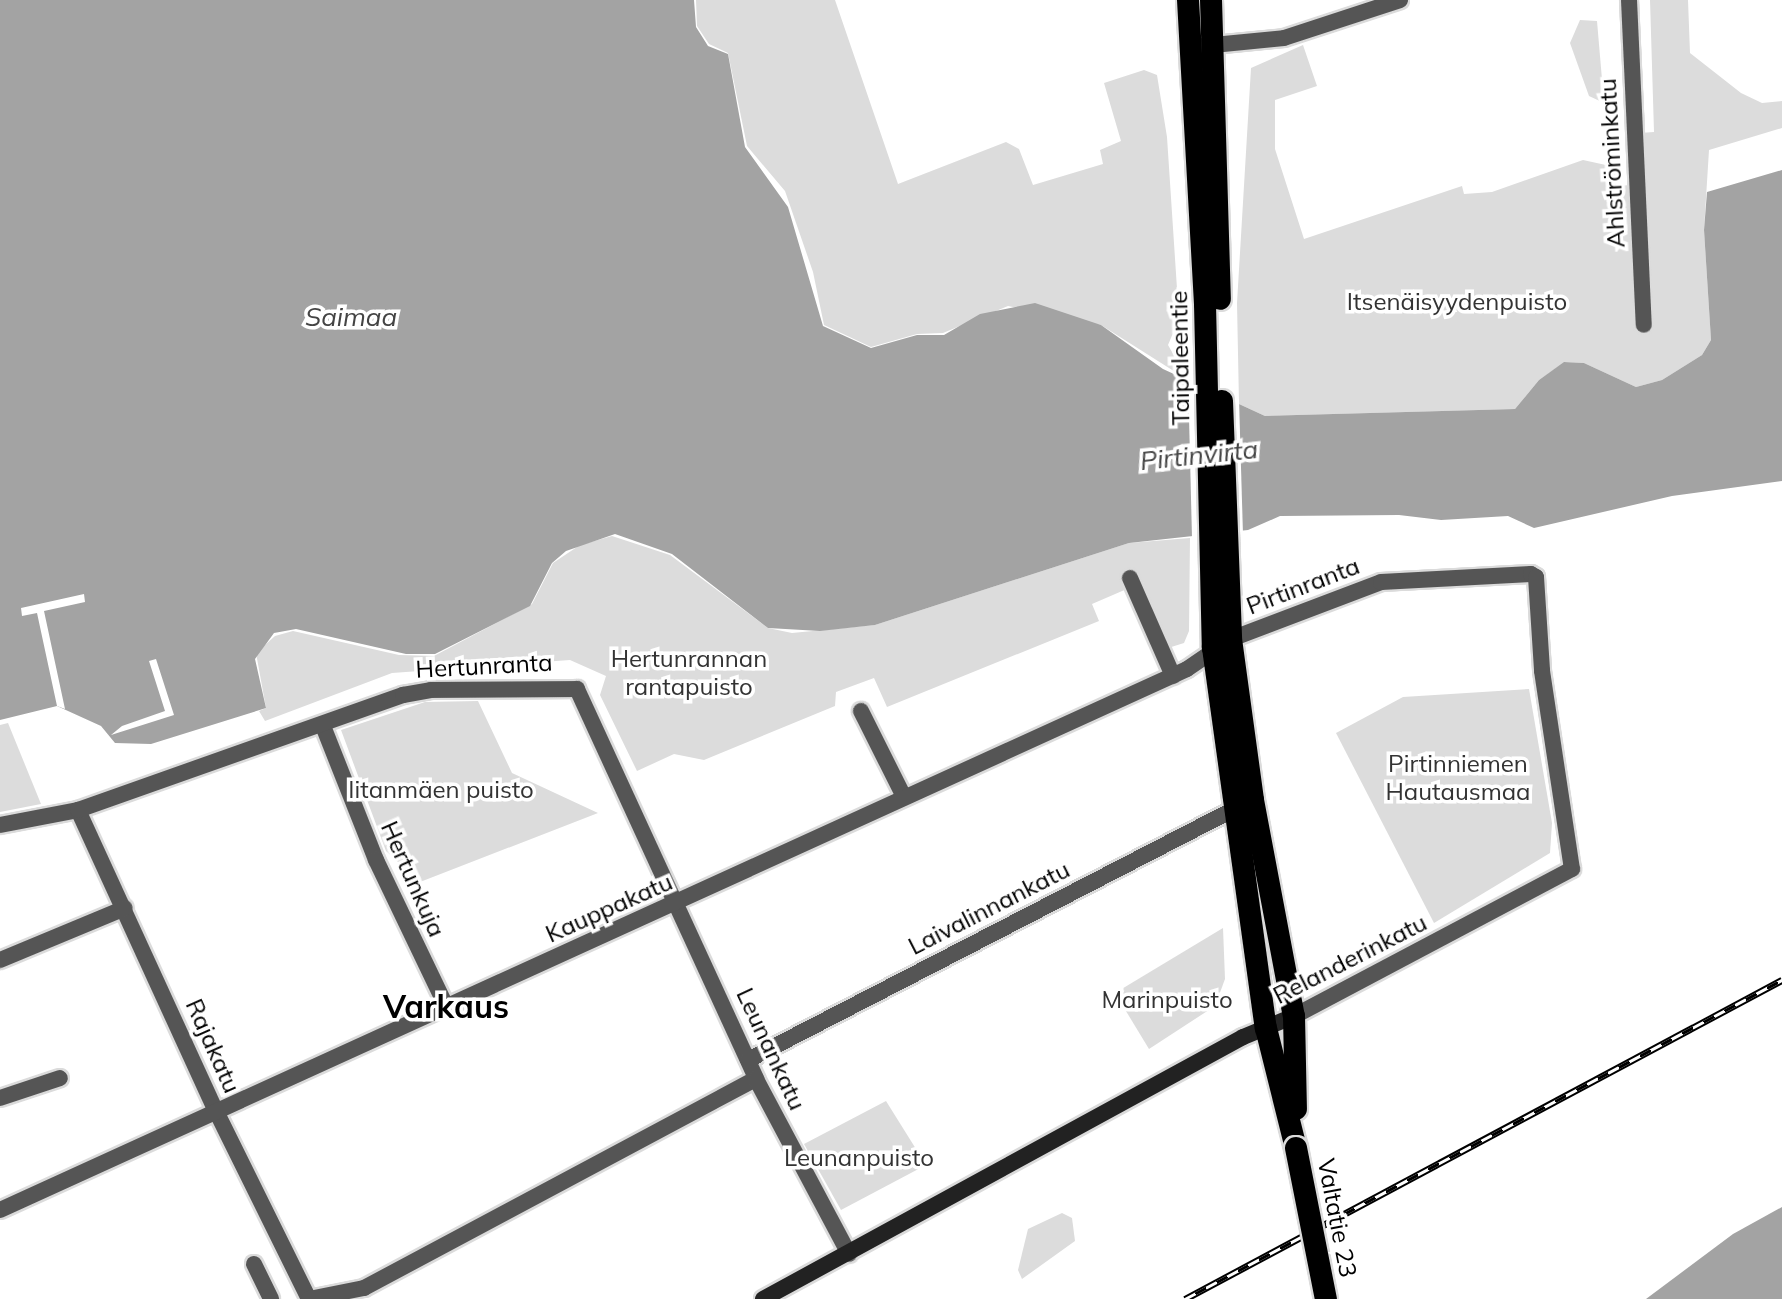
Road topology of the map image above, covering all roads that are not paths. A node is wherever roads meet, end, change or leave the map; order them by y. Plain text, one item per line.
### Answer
1 (1188, 0) edge
2 (1211, 0) edge
3 (1400, 0) edge
4 (1629, 0) edge
5 (1204, 46) junction
6 (1644, 325) dead end
7 (1536, 577) joint
8 (1130, 578) dead end
9 (1222, 644) junction
10 (1173, 676) junction
11 (861, 711) dead end
12 (323, 726) junction
13 (904, 797) junction
14 (1243, 805) junction
15 (78, 810) junction
16 (0, 825) edge
17 (678, 905) junction
18 (125, 908) junction
19 (0, 960) edge
20 (446, 1006) junction
21 (1294, 1016) junction
22 (1266, 1028) junction
23 (748, 1060) junction
24 (60, 1078) dead end
25 (756, 1079) junction
26 (0, 1098) edge
27 (217, 1113) junction
28 (1295, 1142) junction
29 (0, 1210) edge
30 (849, 1254) junction
31 (254, 1264) dead end
32 (271, 1299) edge
33 (309, 1299) edge
34 (763, 1299) edge
35 (1326, 1299) edge

1 - 5 highway, Taipaleentie
2 - 5 highway, Taipaleentie
3 - 5 street
4 - 6 street, Ahlströminkatu
5 - 9 highway, Taipaleentie
7 - 9 street, Pirtinranta
7 - 21 street, Relanderinkatu
8 - 10 street
9 - 10 street, Kauppakatu
9 - 14 highway, Taipaleentie
10 - 13 street, Kauppakatu
11 - 13 street
12 - 15 street, Hertunranta
12 - 17 street, Hertunranta
12 - 20 street, Hertunkuja
13 - 17 street, Kauppakatu
14 - 21 highway, Valtatie 23
14 - 22 highway, Valtatie 23
14 - 23 street, Laivalinnankatu
15 - 16 street, Hertunranta
15 - 18 street, Rajakatu
17 - 20 street, Kauppakatu
17 - 23 street, Leunankatu
18 - 19 street
18 - 27 street, Rajakatu
20 - 27 street, Kauppakatu
21 - 22 main road, Relanderinkatu
21 - 28 highway, Valtatie 23
22 - 28 highway, Valtatie 23
22 - 30 main road, Relanderinkatu
23 - 25 street, Leunankatu
24 - 26 street
25 - 30 street, Leunankatu
25 - 33 street
27 - 29 street, Kauppakatu
27 - 33 street, Rajakatu
28 - 35 highway, Valtatie 23, bridge
30 - 34 main road, Relanderinkatu
31 - 32 street

